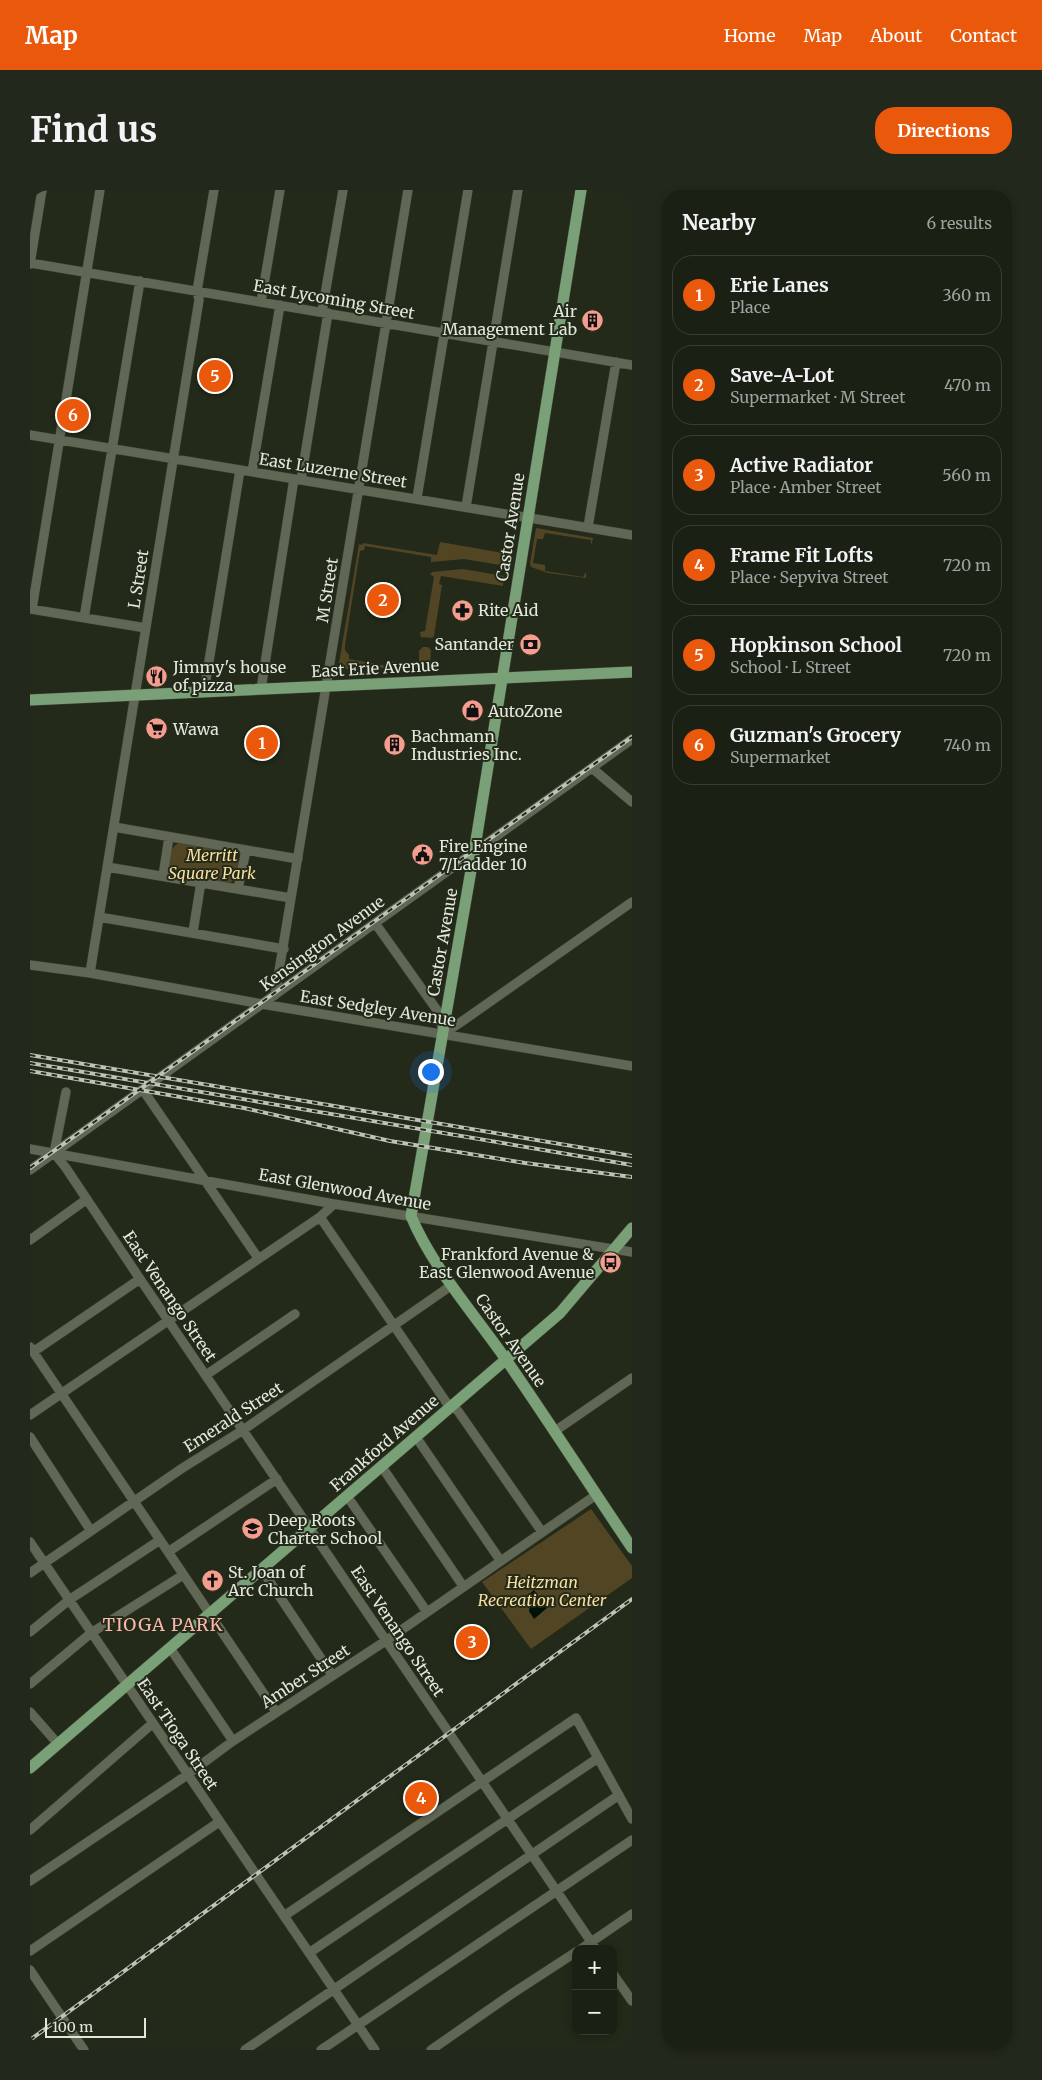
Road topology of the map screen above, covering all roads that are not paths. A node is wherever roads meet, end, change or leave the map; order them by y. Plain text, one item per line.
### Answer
1 (42, 190) edge
2 (100, 190) edge
3 (214, 190) edge
4 (280, 190) edge
5 (343, 190) edge
6 (408, 190) edge
7 (468, 190) edge
8 (518, 190) edge
9 (580, 190) edge
10 (30, 263) edge
11 (86, 272) junction
12 (140, 281) junction
13 (197, 291) junction
14 (261, 302) junction
15 (280, 305) junction
16 (325, 312) junction
17 (386, 323) junction
18 (444, 333) junction
19 (493, 342) junction
20 (554, 352) junction
21 (616, 362) junction
22 (632, 365) edge
23 (30, 435) edge
24 (60, 440) junction
25 (112, 448) junction
26 (173, 458) junction
27 (240, 470) junction
28 (252, 472) junction
29 (298, 479) junction
30 (359, 490) junction
31 (418, 498) junction
32 (466, 507) junction
33 (528, 517) junction
34 (588, 527) junction
35 (632, 535) edge
36 (31, 609) edge
37 (84, 618) junction
38 (146, 628) junction
39 (632, 672) edge
40 (501, 678) junction
41 (326, 686) junction
42 (261, 690) junction
43 (204, 692) junction
44 (135, 695) junction
45 (30, 700) edge
46 (632, 739) edge
47 (592, 768) junction
48 (632, 802) edge
49 (114, 828) junction
50 (169, 837) junction
51 (246, 850) junction
52 (474, 853) junction
53 (298, 859) junction
54 (106, 867) junction
55 (163, 876) junction
56 (200, 882) junction
57 (238, 889) junction
58 (291, 898) junction
59 (632, 902) edge
60 (99, 916) junction
61 (375, 923) junction
62 (193, 932) junction
63 (284, 949) junction
64 (30, 965) edge
65 (90, 973) junction
66 (275, 995) junction
67 (262, 1004) junction
68 (443, 1034) junction
69 (632, 1066) edge
70 (143, 1090) junction
71 (66, 1092) dead end
72 (30, 1149) edge
73 (54, 1153) junction
74 (30, 1170) edge
75 (205, 1180) junction
76 (87, 1199) junction
77 (334, 1204) junction
78 (411, 1216) junction
79 (320, 1217) junction
80 (632, 1228) edge
81 (30, 1240) edge
82 (613, 1249) junction
83 (632, 1252) edge
84 (258, 1258) junction
85 (140, 1279) junction
86 (452, 1285) junction
87 (295, 1314) dead end
88 (168, 1320) junction
89 (394, 1326) junction
90 (32, 1349) edge
91 (507, 1361) junction
92 (206, 1375) junction
93 (632, 1378) edge
94 (61, 1394) junction
95 (451, 1407) junction
96 (30, 1415) edge
97 (243, 1430) junction
98 (555, 1431) junction
99 (30, 1437) edge
100 (416, 1437) junction
101 (382, 1467) junction
102 (277, 1479) junction
103 (596, 1495) junction
104 (347, 1496) junction
105 (134, 1502) junction
106 (310, 1528) junction
107 (91, 1531) junction
108 (542, 1532) junction
109 (160, 1540) junction
110 (30, 1542) edge
111 (632, 1548) edge
112 (168, 1552) junction
113 (500, 1560) junction
114 (44, 1563) junction
115 (262, 1570) junction
116 (30, 1573) edge
117 (183, 1575) junction
118 (463, 1586) junction
119 (69, 1600) junction
120 (427, 1612) junction
121 (210, 1614) junction
122 (30, 1632) edge
123 (91, 1633) junction
124 (387, 1640) junction
125 (170, 1648) junction
126 (332, 1674) junction
127 (30, 1684) edge
128 (127, 1686) junction
129 (30, 1712) edge
130 (276, 1712) junction
131 (152, 1724) junction
132 (233, 1741) junction
133 (58, 1744) junction
134 (598, 1758) junction
135 (30, 1768) edge
136 (187, 1775) junction
137 (482, 1782) junction
138 (620, 1795) junction
139 (632, 1818) edge
140 (508, 1819) junction
141 (219, 1822) junction
142 (30, 1830) edge
143 (632, 1840) edge
144 (532, 1854) junction
145 (30, 1882) edge
146 (557, 1890) junction
147 (632, 1914) edge
148 (284, 1916) junction
149 (594, 1945) edge
150 (30, 1950) edge
151 (309, 1953) junction
152 (572, 1955) edge
153 (30, 1970) edge
154 (617, 1980) edge
155 (334, 1989) junction
156 (632, 2001) edge
157 (358, 2025) junction
158 (84, 2050) edge
159 (245, 2050) edge
160 (322, 2050) edge
161 (375, 2050) edge
162 (431, 2050) edge

1 - 10 street
2 - 11 street
3 - 13 street, L Street
4 - 14 street
5 - 16 street
6 - 17 street, M Street
7 - 18 street
8 - 19 street
9 - 20 main road, Castor Avenue
10 - 11 street, East Lycoming Street
11 - 12 street, East Lycoming Street
11 - 24 street
12 - 13 street, East Lycoming Street
12 - 25 street
13 - 14 street, East Lycoming Street
13 - 26 street, L Street
14 - 15 street, East Lycoming Street
15 - 16 street, East Lycoming Street
15 - 28 street
16 - 17 street, East Lycoming Street
16 - 29 street
17 - 18 street, East Lycoming Street
17 - 30 street, M Street
18 - 19 street, East Lycoming Street
18 - 31 street
19 - 20 street, East Lycoming Street
19 - 32 street
20 - 21 street, East Lycoming Street
20 - 33 main road, Castor Avenue
21 - 22 street, East Lycoming Street
21 - 34 street
23 - 24 street, East Luzerne Street
24 - 25 street, East Luzerne Street
24 - 36 street
25 - 26 street, East Luzerne Street
25 - 37 street
26 - 27 street, East Luzerne Street
26 - 38 street, L Street
27 - 28 street, East Luzerne Street
27 - 43 street
28 - 29 street, East Luzerne Street
29 - 30 street, East Luzerne Street
29 - 42 street
30 - 31 street, East Luzerne Street
30 - 41 street, M Street
31 - 32 street, East Luzerne Street
32 - 33 street, East Luzerne Street
33 - 34 street, East Luzerne Street
33 - 40 main road, Castor Avenue
34 - 35 street, East Luzerne Street
36 - 37 street
37 - 38 street
38 - 44 street, L Street
39 - 40 main road, East Erie Avenue
40 - 41 main road, East Erie Avenue
40 - 52 main road, Castor Avenue
41 - 42 main road, East Erie Avenue
41 - 53 street, M Street
42 - 43 main road, East Erie Avenue
43 - 44 main road, East Erie Avenue
44 - 45 main road, East Erie Avenue
44 - 49 street, L Street
46 - 47 street, Kensington Avenue
47 - 48 street
47 - 52 street, Kensington Avenue
49 - 50 street
49 - 54 street, L Street
50 - 51 street
50 - 55 street
51 - 53 street
51 - 57 street
52 - 61 street, Kensington Avenue
52 - 68 main road, Castor Avenue
53 - 58 street, M Street
54 - 55 street
54 - 60 street, L Street
55 - 56 street
56 - 57 street
56 - 62 street
57 - 58 street
58 - 63 street, M Street
59 - 68 street
60 - 62 street
60 - 65 street, L Street
61 - 66 street, Kensington Avenue
61 - 68 street
62 - 63 street
63 - 66 street, M Street
64 - 65 street, East Sedgley Avenue
65 - 67 street, East Sedgley Avenue
66 - 67 street, Kensington Avenue
67 - 68 street, East Sedgley Avenue
67 - 70 street, Kensington Avenue
68 - 69 street, East Sedgley Avenue
68 - 78 main road, Castor Avenue
70 - 73 street, Kensington Avenue
70 - 75 street
71 - 73 street
72 - 73 street
73 - 74 street, Kensington Avenue
73 - 75 street, East Glenwood Avenue
73 - 76 street, East Venango Street
75 - 77 street, East Glenwood Avenue
75 - 84 street
76 - 81 street
76 - 85 street, East Venango Street
77 - 78 street, East Glenwood Avenue
77 - 79 street
78 - 82 street, East Glenwood Avenue
78 - 86 main road, Castor Avenue
79 - 84 street
79 - 89 street
80 - 82 main road, Frankford Avenue
82 - 83 street, East Glenwood Avenue
82 - 91 main road, Frankford Avenue
84 - 88 street
85 - 88 street, East Venango Street
85 - 90 street
86 - 89 street, Emerald Street
86 - 91 main road, Castor Avenue
87 - 92 street
88 - 92 street, East Venango Street
88 - 94 street
89 - 95 street
89 - 97 street, Emerald Street
90 - 94 street
91 - 95 main road, Frankford Avenue
91 - 98 main road, Castor Avenue
92 - 97 street, East Venango Street
93 - 98 street
94 - 96 street
94 - 105 street
95 - 100 main road, Frankford Avenue
95 - 108 street
97 - 102 street, East Venango Street
97 - 105 street, Emerald Street
98 - 103 main road, Castor Avenue
99 - 107 street
100 - 101 main road, Frankford Avenue
100 - 113 street
101 - 104 main road, Frankford Avenue
101 - 118 street
102 - 106 street, East Venango Street
102 - 112 street
103 - 108 street, Amber Street
103 - 111 main road, Castor Avenue
104 - 106 main road, Frankford Avenue
104 - 120 street
105 - 107 street, Emerald Street
105 - 109 street
106 - 115 main road, Frankford Avenue
106 - 124 street, East Venango Street
107 - 114 street, Emerald Street
108 - 113 street, Amber Street
109 - 112 street
109 - 119 street
110 - 114 street, East Tioga Street
112 - 117 street
113 - 118 street, Amber Street
114 - 116 street, Emerald Street
114 - 119 street, East Tioga Street
115 - 121 main road, Frankford Avenue
115 - 126 street
117 - 121 street
117 - 123 street
118 - 120 street, Amber Street
119 - 122 street
119 - 123 street, East Tioga Street
120 - 124 street, Amber Street
121 - 125 main road, Frankford Avenue
121 - 130 street
123 - 127 street
123 - 128 street, East Tioga Street
124 - 126 street, Amber Street
124 - 137 street, East Venango Street
125 - 128 main road, Frankford Avenue
125 - 132 street
126 - 130 street, Amber Street
128 - 131 street, East Tioga Street
128 - 133 main road, Frankford Avenue
129 - 133 street
130 - 132 street, Amber Street
131 - 136 street, East Tioga Street
131 - 142 street
132 - 136 street, Amber Street
133 - 135 main road, Frankford Avenue
134 - 137 street
134 - 138 street
134 - 140 street
136 - 141 street, East Tioga Street
136 - 145 street, Amber Street
137 - 140 street, East Venango Street
137 - 148 street
138 - 139 street
138 - 144 street
140 - 144 street, East Venango Street
140 - 151 street
141 - 148 street, East Tioga Street
141 - 150 street
143 - 146 street
144 - 146 street, East Venango Street
144 - 155 street
146 - 149 street, East Venango Street
146 - 157 street
147 - 149 street
148 - 151 street, East Tioga Street
151 - 155 street, East Tioga Street
152 - 162 street
153 - 158 street
154 - 156 street
155 - 157 street, East Tioga Street
155 - 159 street
157 - 160 street
157 - 161 street, East Tioga Street

